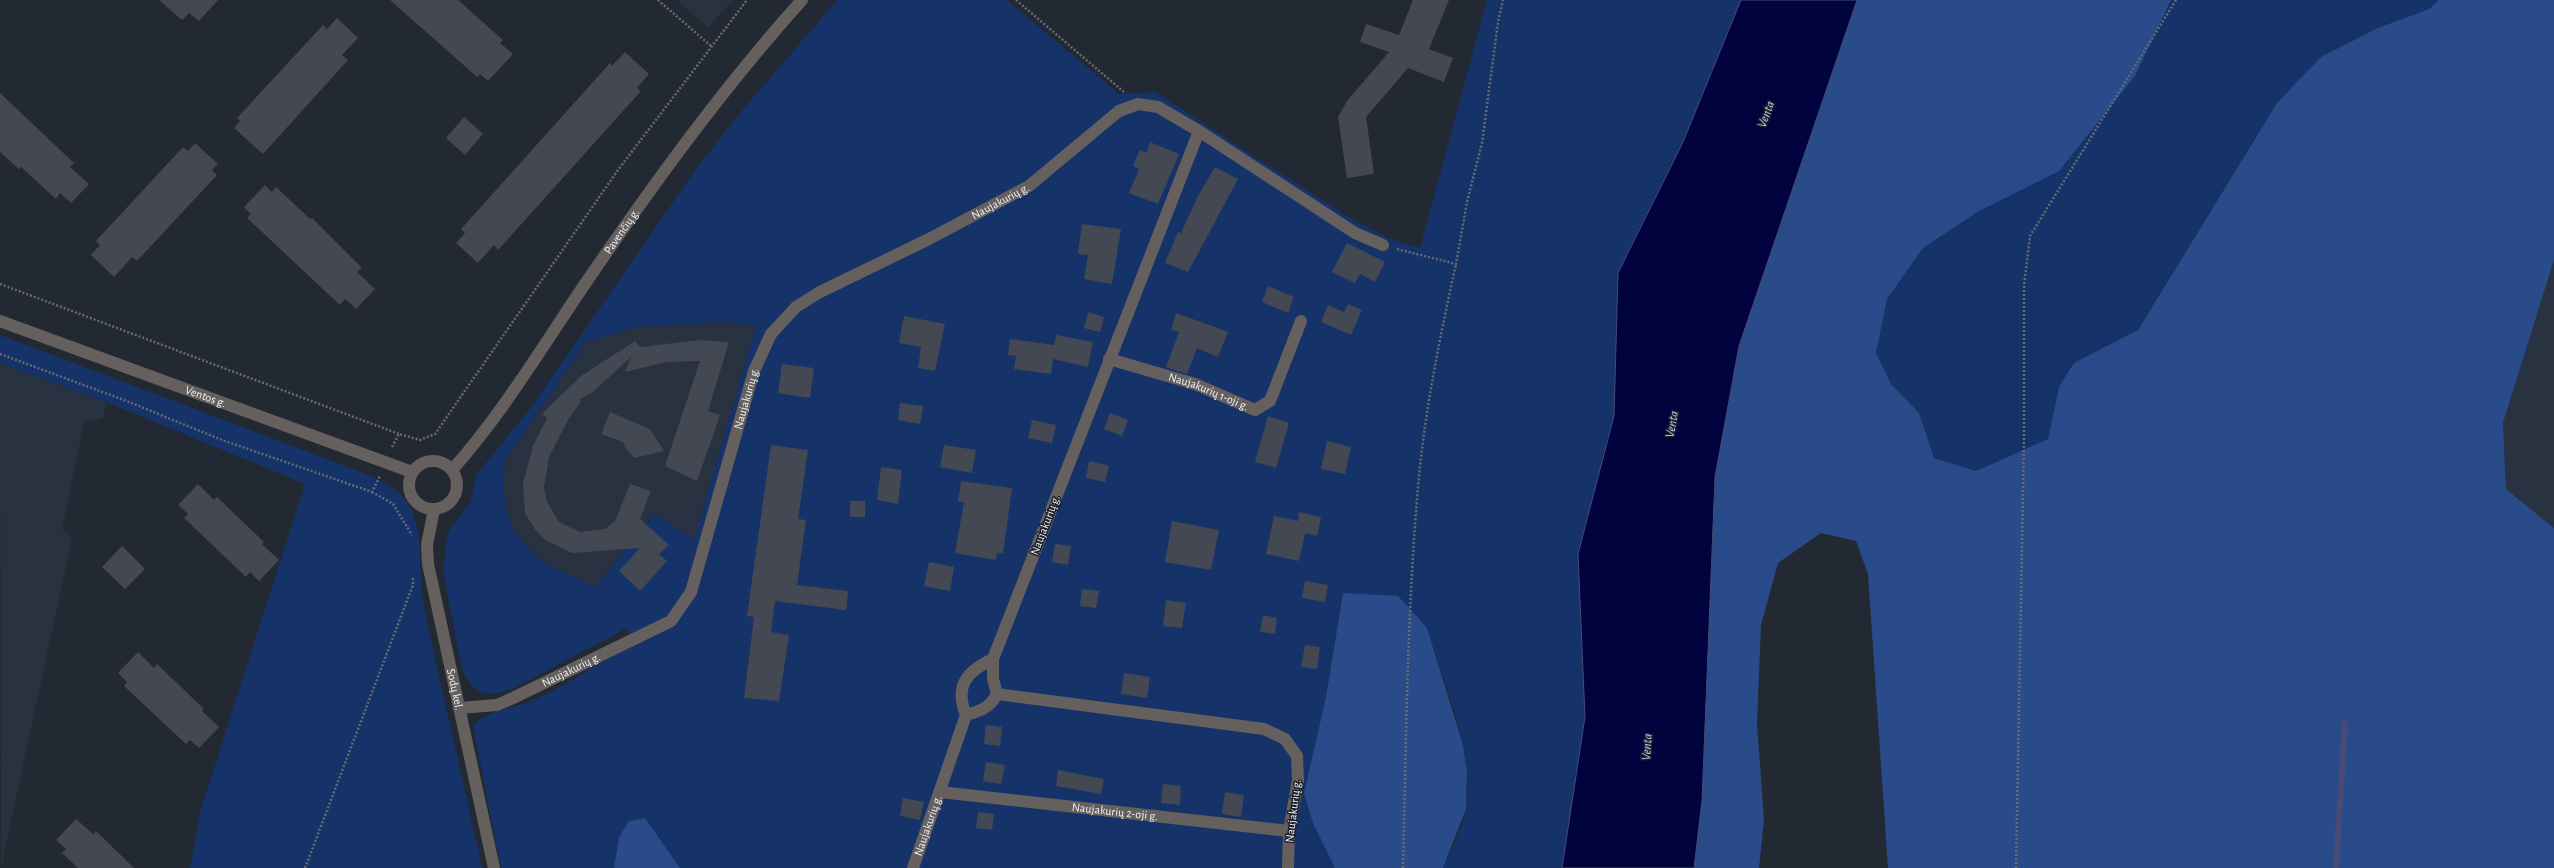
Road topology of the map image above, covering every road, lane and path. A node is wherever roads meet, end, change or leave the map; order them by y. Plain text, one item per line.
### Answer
1 (658, 0) edge
2 (747, 0) edge
3 (802, 0) edge
4 (1016, 0) edge
5 (1503, 0) edge
6 (2176, 0) edge
7 (711, 46) junction
8 (1138, 104) junction
9 (1198, 131) junction
10 (1382, 244) joint
11 (1456, 264) junction
12 (0, 284) edge
13 (0, 321) edge
14 (1301, 321) dead end
15 (0, 354) edge
16 (1109, 359) junction
17 (399, 434) junction
18 (385, 463) junction
19 (452, 470) junction
20 (412, 472) junction
21 (372, 492) junction
22 (434, 509) junction
23 (412, 542) dead end
24 (413, 571) dead end
25 (993, 659) junction
26 (997, 694) junction
27 (459, 708) junction
28 (966, 715) junction
29 (940, 792) junction
30 (1289, 831) junction
31 (305, 868) edge
32 (494, 868) edge
33 (912, 868) edge
34 (1288, 868) edge
35 (1403, 868) edge
36 (2016, 868) edge

1 - 7 path
2 - 7 path
3 - 19 street, Pavenčių g.
4 - 8 path
5 - 11 path
6 - 36 path
7 - 17 path
8 - 9 street, Naujakurių g.
8 - 27 street, Naujakurių g.
9 - 10 street
9 - 16 street, Naujakurių g.
10 - 11 path
11 - 35 path
12 - 17 path
13 - 18 street, Ventos g.
14 - 16 street, Naujakurių 1-oji g.
15 - 21 path
16 - 25 street, Naujakurių g.
17 - 18 path
18 - 20 street, Ventos g.
18 - 21 path
19 - 20 street
19 - 22 street
20 - 22 street
21 - 23 path
22 - 27 street, Sodų kel.
24 - 31 path
25 - 26 street, Naujakurių g.
25 - 28 street
26 - 28 street
26 - 30 street, Naujakurių g.
27 - 32 street, Sodų kel.
28 - 29 street, Naujakurių g.
29 - 30 street, Naujakurių 2-oji g.
29 - 33 street, Naujakurių g.
30 - 34 street, Naujakurių g.

